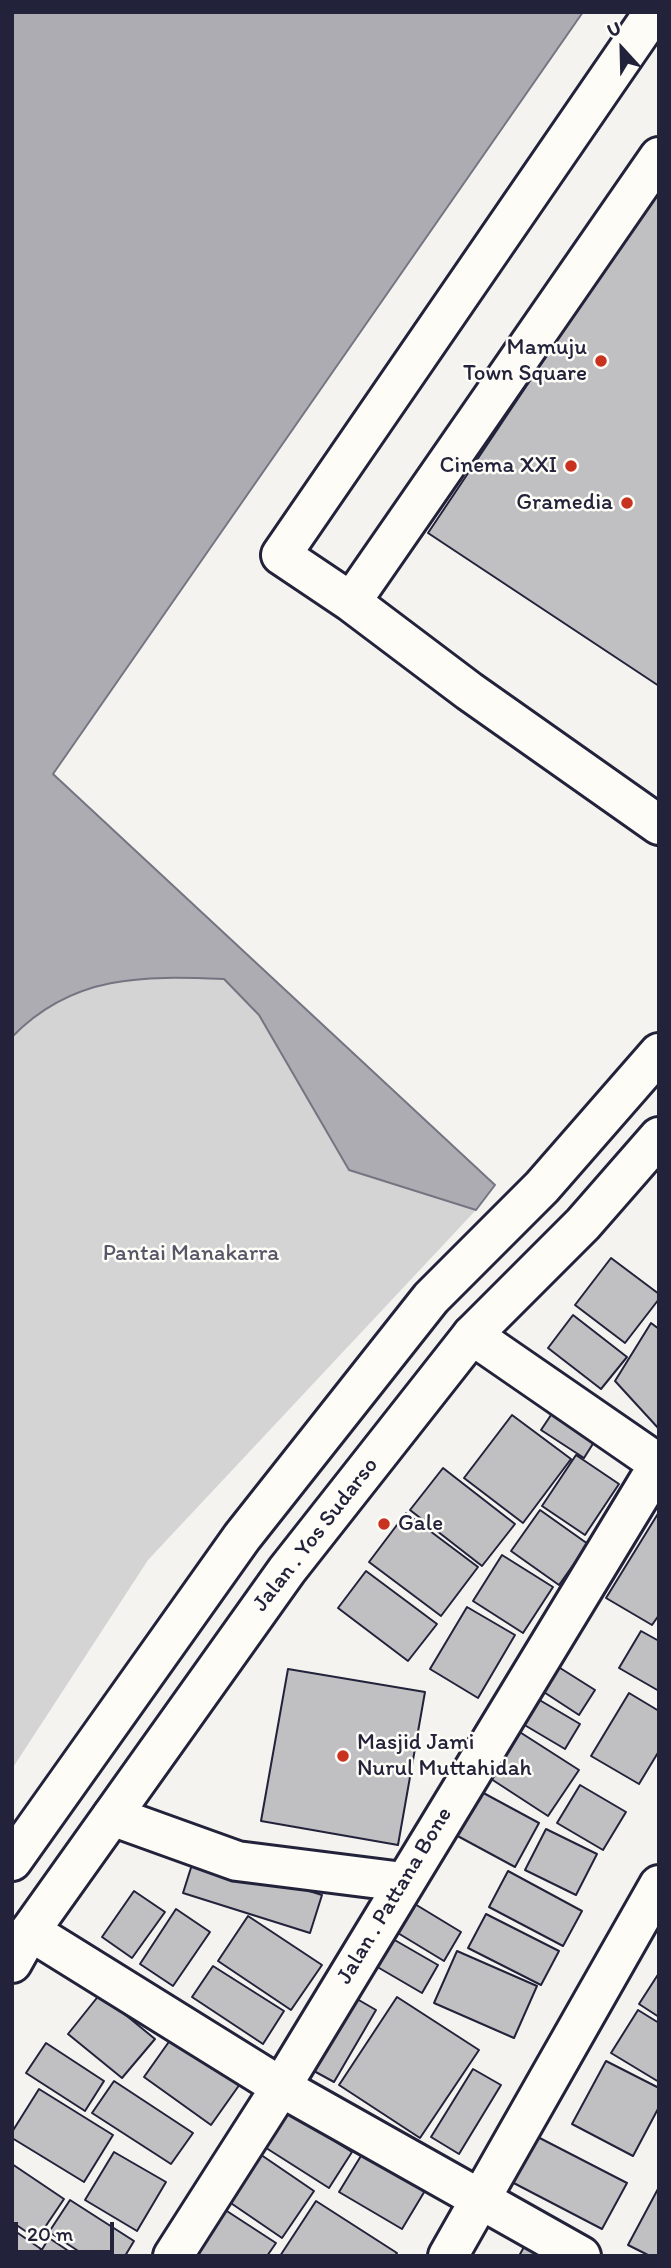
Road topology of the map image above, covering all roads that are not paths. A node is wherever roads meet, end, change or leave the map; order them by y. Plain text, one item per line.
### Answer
1 (654, 12) edge
2 (659, 157) edge
3 (351, 602) junction
4 (659, 825) edge
5 (659, 1053) edge
6 (659, 1137) edge
7 (472, 1335) junction
8 (659, 1464) edge
9 (112, 1816) junction
10 (12, 1861) edge
11 (403, 1882) junction
12 (659, 1885) edge
13 (21, 1947) edge
14 (281, 2087) junction
15 (480, 2200) junction
16 (173, 2256) edge
17 (448, 2256) edge
18 (581, 2256) edge

1 - 3 main road
2 - 3 main road
3 - 4 main road
5 - 10 main road
6 - 7 main road, Jalan . Yos Sudarso
7 - 8 main road
7 - 9 main road, Jalan . Yos Sudarso
8 - 11 main road, Jalan . Pattana Bone
9 - 11 main road
9 - 13 main road, Jalan . Yos Sudarso
11 - 14 main road, Jalan . Pattana Bone
12 - 15 main road
13 - 14 main road
14 - 15 main road
14 - 16 main road, Jalan . Pattana Bone
15 - 17 main road
15 - 18 main road

